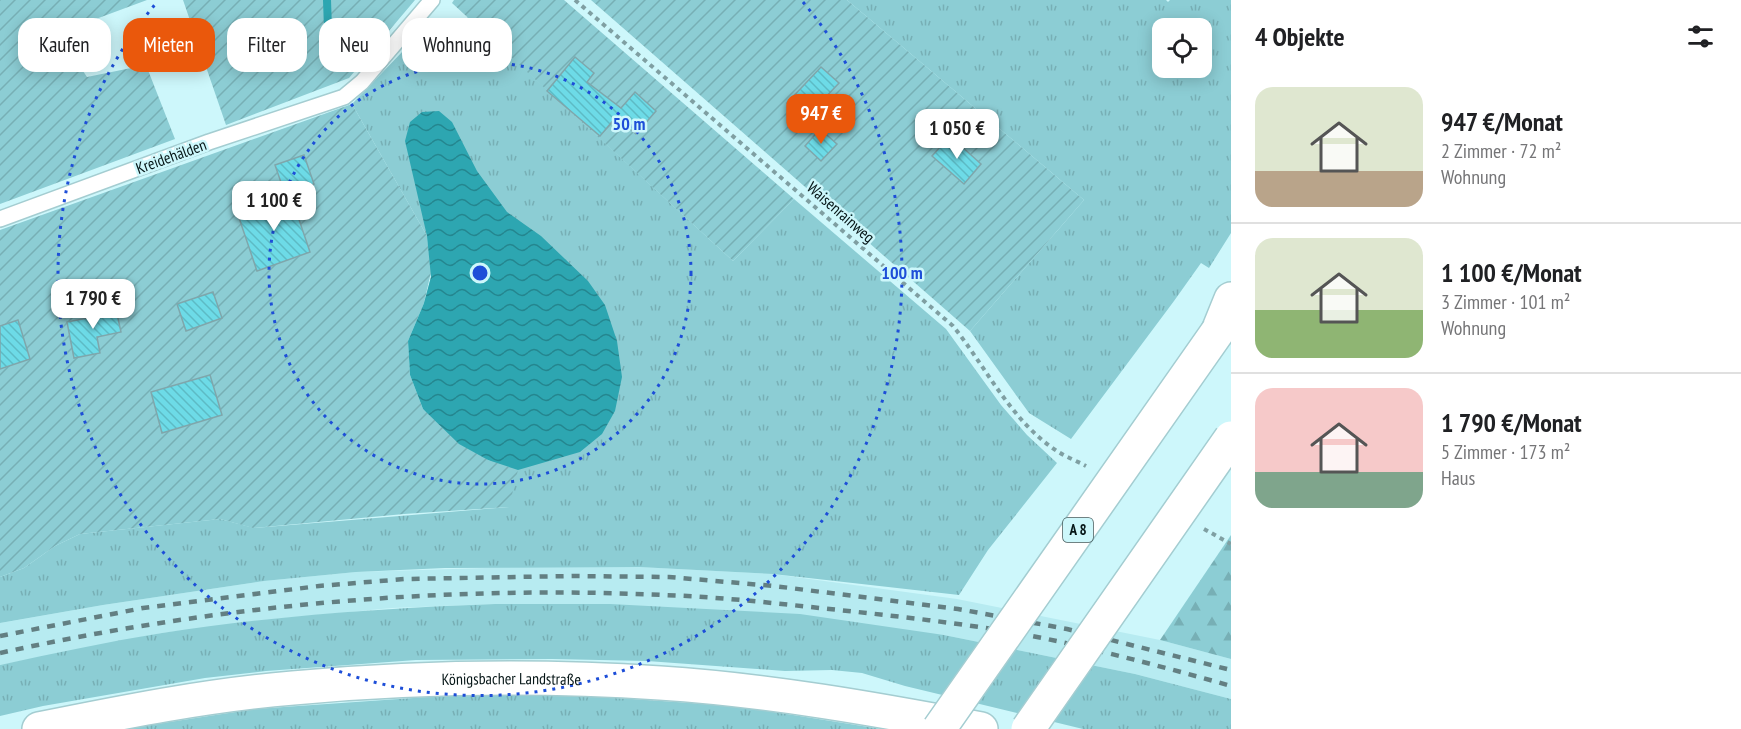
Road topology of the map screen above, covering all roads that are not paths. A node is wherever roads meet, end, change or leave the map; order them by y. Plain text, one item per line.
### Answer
1 (432, 0) edge
2 (0, 219) edge
3 (1231, 299) edge
4 (1224, 321) edge
5 (1231, 438) edge
6 (39, 729) edge
7 (939, 729) edge
8 (981, 729) edge
9 (1028, 729) edge

1 - 2 lane, Kreidehälden
3 - 4 main road
4 - 7 main road, A 8, bridge
5 - 9 main road, bridge
6 - 8 main road, Königsbacher Landstraße

